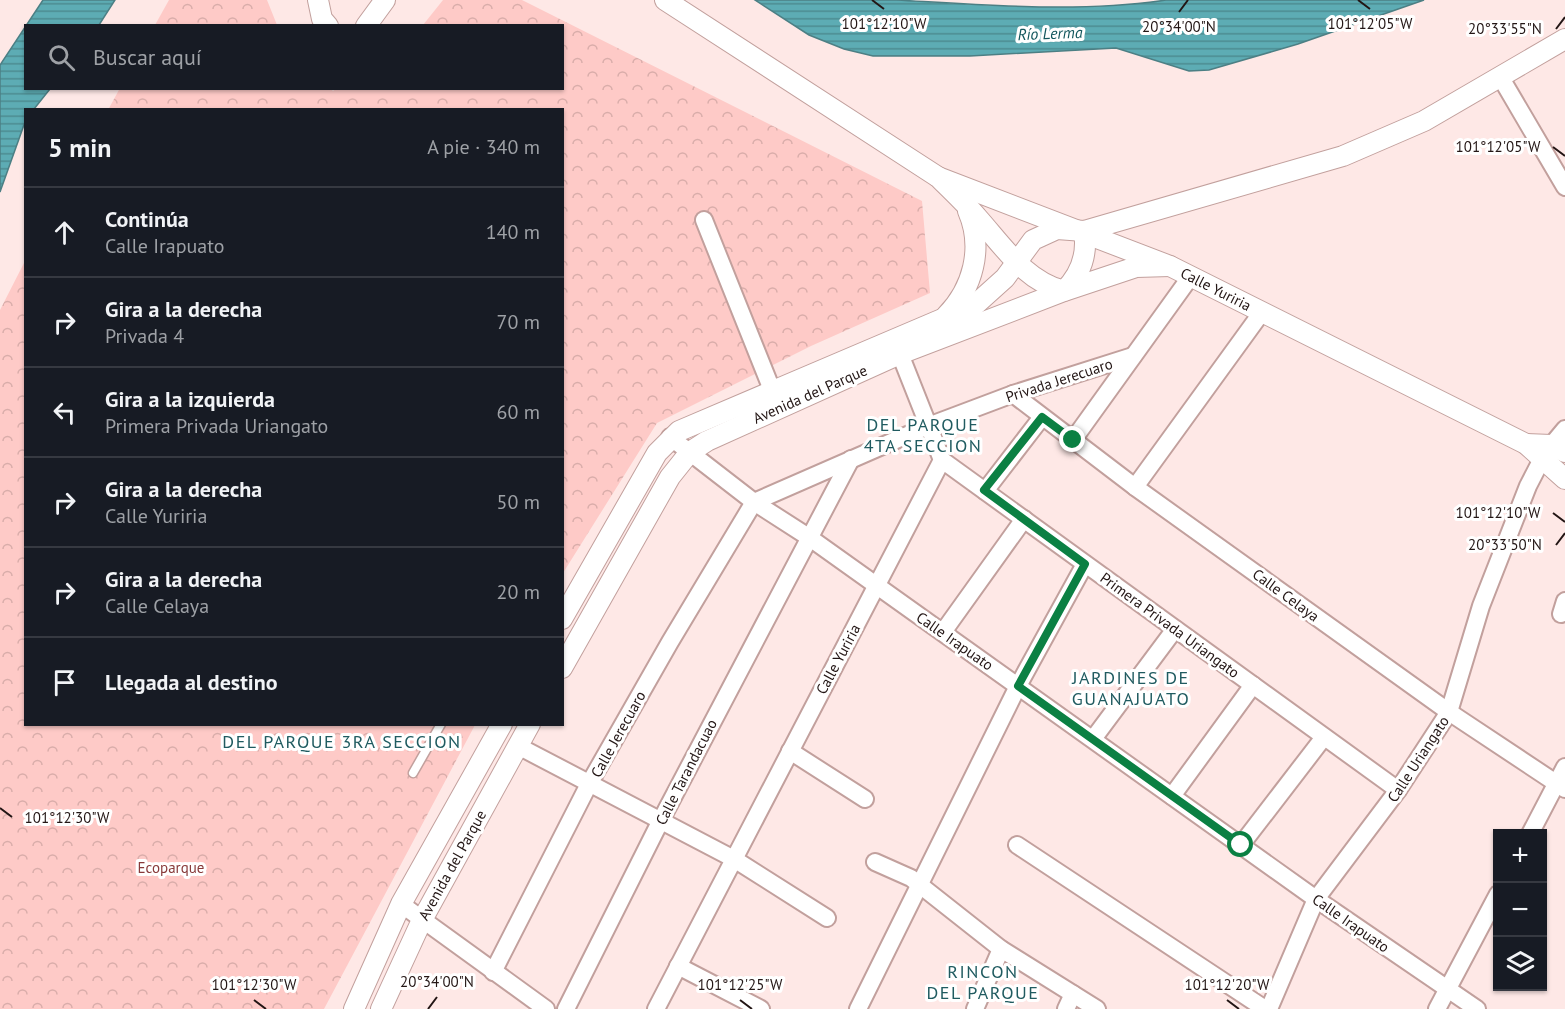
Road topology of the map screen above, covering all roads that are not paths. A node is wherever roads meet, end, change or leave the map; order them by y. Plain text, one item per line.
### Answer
1 (318, 0) edge
2 (385, 0) edge
3 (665, 0) edge
4 (326, 24) edge
5 (367, 24) edge
6 (1565, 39) edge
7 (1501, 78) junction
8 (938, 177) junction
9 (1565, 188) edge
10 (965, 203) junction
11 (704, 220) dead end
12 (1084, 231) junction
13 (1017, 261) junction
14 (1170, 266) junction
15 (1191, 276) junction
16 (1064, 291) junction
17 (1262, 312) junction
18 (944, 318) junction
19 (900, 354) junction
20 (1133, 356) junction
21 (772, 390) junction
22 (1013, 394) junction
23 (1042, 417) junction
24 (928, 426) junction
25 (1565, 429) edge
26 (670, 437) junction
27 (1073, 440) junction
28 (690, 452) junction
29 (1552, 452) edge
30 (851, 459) junction
31 (942, 460) junction
32 (1565, 479) edge
33 (1135, 487) junction
34 (984, 490) junction
35 (754, 502) junction
36 (1024, 519) junction
37 (810, 538) junction
38 (1085, 564) junction
39 (877, 585) junction
40 (566, 607) edge
41 (1176, 629) junction
42 (944, 632) junction
43 (564, 664) edge
44 (1253, 685) junction
45 (1018, 686) junction
46 (1449, 712) junction
47 (440, 726) edge
48 (501, 726) edge
49 (529, 726) edge
50 (1324, 737) junction
51 (1093, 739) junction
52 (518, 746) junction
53 (790, 751) junction
54 (1565, 767) edge
55 (413, 773) dead end
56 (589, 784) junction
57 (1561, 787) edge
58 (1398, 790) junction
59 (1172, 796) junction
60 (865, 800) dead end
61 (660, 822) junction
62 (1533, 829) edge
63 (1017, 845) dead end
64 (1241, 845) junction
65 (734, 859) junction
66 (875, 862) dead end
67 (919, 884) junction
68 (1316, 899) junction
69 (1493, 902) edge
70 (402, 904) junction
71 (827, 918) dead end
72 (422, 920) junction
73 (1001, 949) junction
74 (678, 966) junction
75 (493, 972) junction
76 (1447, 989) junction
77 (1069, 1002) edge
78 (385, 1008) edge
79 (354, 1009) edge
80 (546, 1009) edge
81 (567, 1009) edge
82 (656, 1009) edge
83 (761, 1009) edge
84 (858, 1009) edge
85 (975, 1009) edge
86 (1097, 1009) edge
87 (1267, 1009) edge
88 (1437, 1009) edge
89 (1477, 1009) edge

1 - 4 street
2 - 5 street
3 - 8 street
6 - 7 street
7 - 9 street
7 - 12 street
8 - 10 street
8 - 12 street, Calle Yuriria
10 - 13 street
10 - 18 street
11 - 21 street
12 - 13 street, Avenida del Parque
12 - 14 street, Calle Yuriria
12 - 16 street
13 - 16 street
13 - 18 street, Avenida del Parque
14 - 15 street, Calle Yuriria
14 - 16 street, Avenida del Parque
15 - 17 street, Calle Yuriria
15 - 20 street
16 - 19 street, Avenida del Parque
17 - 29 street, Calle Yuriria
17 - 33 street
18 - 21 street, Avenida del Parque
19 - 24 street
19 - 28 street, Avenida del Parque
20 - 22 street, Privada Jerecuaro
20 - 27 street
21 - 26 street, Avenida del Parque
22 - 23 street, Calle Celaya
22 - 24 street, Privada Jerecuaro
23 - 27 street, Calle Celaya
23 - 34 street
24 - 30 street, Privada Jerecuaro
24 - 31 street
25 - 29 street, Calle Uriangato
26 - 28 street, Calle Irapuato
26 - 40 street, Avenida del Parque
27 - 33 street, Calle Celaya
28 - 35 street, Calle Irapuato
28 - 43 street, Avenida del Parque
29 - 32 street
29 - 46 street, Calle Uriangato
30 - 35 street, Privada Jerecuaro
30 - 37 street, Calle Tarandacuao
31 - 34 street, Primera Privada Uriangato
31 - 39 street, Calle Yuriria
33 - 46 street, Calle Celaya
34 - 36 street, Primera Privada Uriangato
35 - 37 street, Calle Irapuato
35 - 56 street, Calle Jerecuaro
36 - 38 street, Primera Privada Uriangato
36 - 42 street
37 - 39 street, Calle Irapuato
37 - 61 street, Calle Tarandacuao
38 - 41 street, Primera Privada Uriangato
38 - 45 street
39 - 42 street, Calle Irapuato
39 - 53 street, Calle Yuriria
41 - 44 street, Primera Privada Uriangato
41 - 51 street
42 - 45 street, Calle Irapuato
44 - 50 street, Primera Privada Uriangato
44 - 59 street
45 - 51 street, Calle Irapuato
45 - 67 street
46 - 57 street, Calle Celaya
46 - 58 street, Calle Uriangato
47 - 55 lane
48 - 70 street, Avenida del Parque
49 - 52 street, Avenida del Parque
50 - 58 street, Primera Privada Uriangato
50 - 64 street
51 - 59 street, Calle Irapuato
52 - 56 street
52 - 72 street, Avenida del Parque
53 - 60 street
53 - 65 street, Calle Yuriria
54 - 57 street
56 - 61 street
56 - 75 street, Calle Jerecuaro
57 - 62 street
58 - 68 street, Calle Uriangato
59 - 64 street, Calle Irapuato
61 - 65 street
61 - 81 street, Calle Tarandacuao
63 - 87 street
64 - 68 street, Calle Irapuato
65 - 71 street
65 - 74 street, Calle Yuriria
66 - 67 street
67 - 73 street
67 - 84 street
68 - 76 street, Calle Irapuato
68 - 87 street, Calle Uriangato
69 - 76 street
70 - 72 street
70 - 79 street, Avenida del Parque
72 - 75 street
72 - 78 street, Avenida del Parque
73 - 77 street
73 - 85 street
74 - 82 street, Calle Yuriria
74 - 83 street
75 - 80 street
76 - 88 street
76 - 89 street, Calle Irapuato
77 - 86 street

